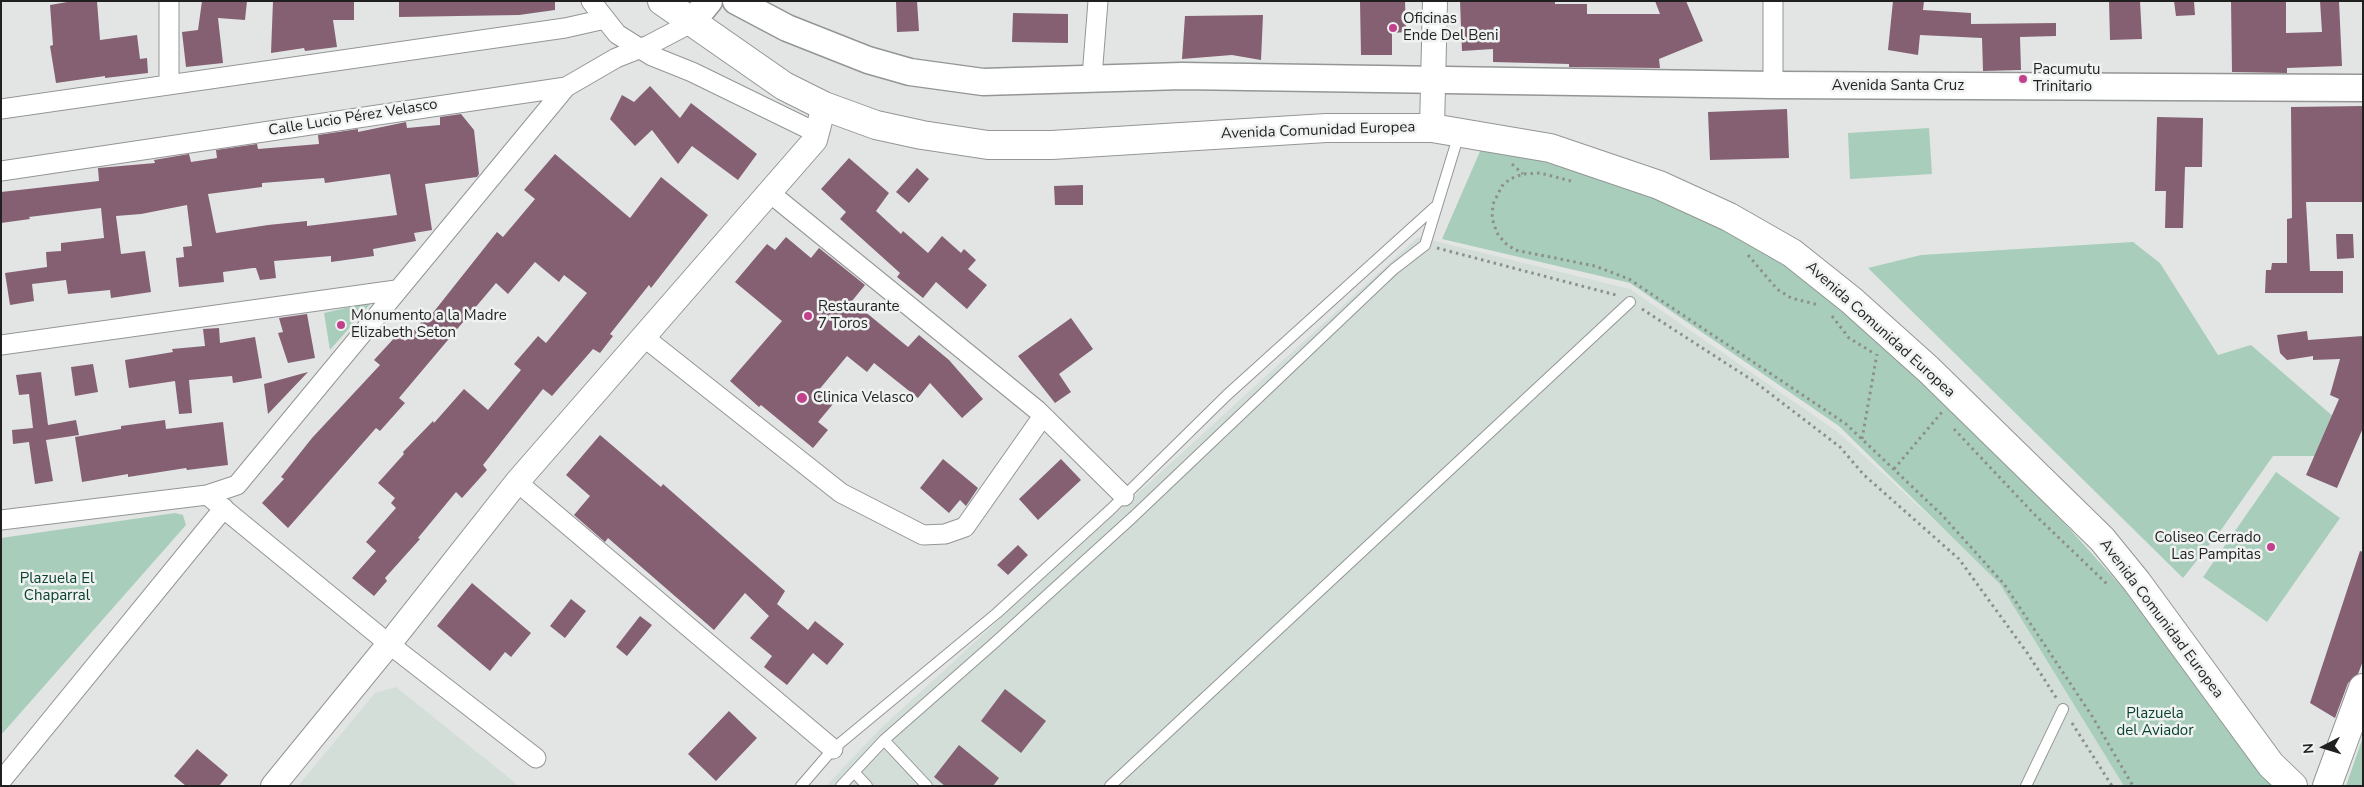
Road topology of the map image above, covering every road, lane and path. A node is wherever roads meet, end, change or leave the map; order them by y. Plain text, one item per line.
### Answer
1 (169, 1) edge
2 (591, 1) edge
3 (662, 1) edge
4 (709, 1) edge
5 (736, 1) edge
6 (1098, 1) edge
7 (1435, 1) edge
8 (1773, 1) edge
9 (605, 19) junction
10 (691, 23) junction
11 (640, 48) junction
12 (1092, 77) junction
13 (1433, 78) junction
14 (169, 83) junction
15 (1773, 85) junction
16 (566, 87) junction
17 (2363, 88) edge
18 (824, 106) junction
19 (1, 109) edge
20 (1432, 128) junction
21 (817, 133) junction
22 (1459, 133) junction
23 (1, 171) edge
24 (1574, 182) dead end
25 (770, 193) junction
26 (1436, 205) junction
27 (1425, 245) junction
28 (1745, 251) dead end
29 (396, 290) junction
30 (1630, 302) junction
31 (645, 338) junction
32 (1, 345) edge
33 (1877, 354) junction
34 (1884, 361) dead end
35 (1944, 409) junction
36 (1043, 416) junction
37 (1953, 428) dead end
38 (1862, 439) junction
39 (1894, 469) junction
40 (517, 482) junction
41 (207, 495) junction
42 (1124, 496) junction
43 (224, 508) junction
44 (1, 520) edge
45 (2110, 586) dead end
46 (389, 644) junction
47 (2363, 688) edge
48 (2063, 709) junction
49 (884, 740) junction
50 (833, 749) junction
51 (536, 758) dead end
52 (854, 772) junction
53 (1, 781) edge
54 (273, 786) edge
55 (801, 786) edge
56 (841, 786) edge
57 (867, 786) edge
58 (927, 786) edge
59 (1110, 786) edge
60 (2026, 786) edge
61 (2112, 786) edge
62 (2133, 786) edge
63 (2293, 786) edge
64 (2328, 786) edge

1 - 14 street
2 - 9 street
3 - 10 main road, Avenida Comunidad Europea
4 - 10 main road
5 - 12 main road, Avenida Santa Cruz
6 - 12 street
7 - 13 street
8 - 15 street
9 - 11 street
9 - 14 street
10 - 11 street, Calle Lucio Pérez Velasco
10 - 18 main road, Avenida Comunidad Europea
11 - 16 street, Calle Lucio Pérez Velasco
11 - 21 street
12 - 13 main road, Avenida Santa Cruz
13 - 15 main road, Avenida Santa Cruz
13 - 20 street
14 - 19 street
15 - 17 main road, Avenida Santa Cruz
16 - 23 street, Calle Lucio Pérez Velasco
16 - 29 street
18 - 20 main road, Avenida Comunidad Europea
18 - 21 street
20 - 22 main road, Avenida Comunidad Europea
21 - 25 street
22 - 26 lane
22 - 35 main road, Avenida Comunidad Europea
24 - 38 path
25 - 31 street
25 - 36 street
26 - 27 lane
26 - 42 lane
27 - 30 path
27 - 49 lane
28 - 33 path
29 - 32 street
29 - 41 street
30 - 48 path
30 - 59 lane
31 - 36 street
31 - 40 street
33 - 34 path
33 - 38 path
35 - 39 path
35 - 63 main road, Avenida Comunidad Europea
36 - 42 street
37 - 45 path
38 - 39 path
39 - 62 path
40 - 46 street
40 - 50 street
41 - 43 street
41 - 44 street
42 - 50 lane
43 - 46 street
43 - 53 street
46 - 51 street
46 - 54 street
47 - 64 main road
48 - 60 lane
48 - 61 path
49 - 52 lane
49 - 58 lane
50 - 55 lane
52 - 56 lane
52 - 57 lane

